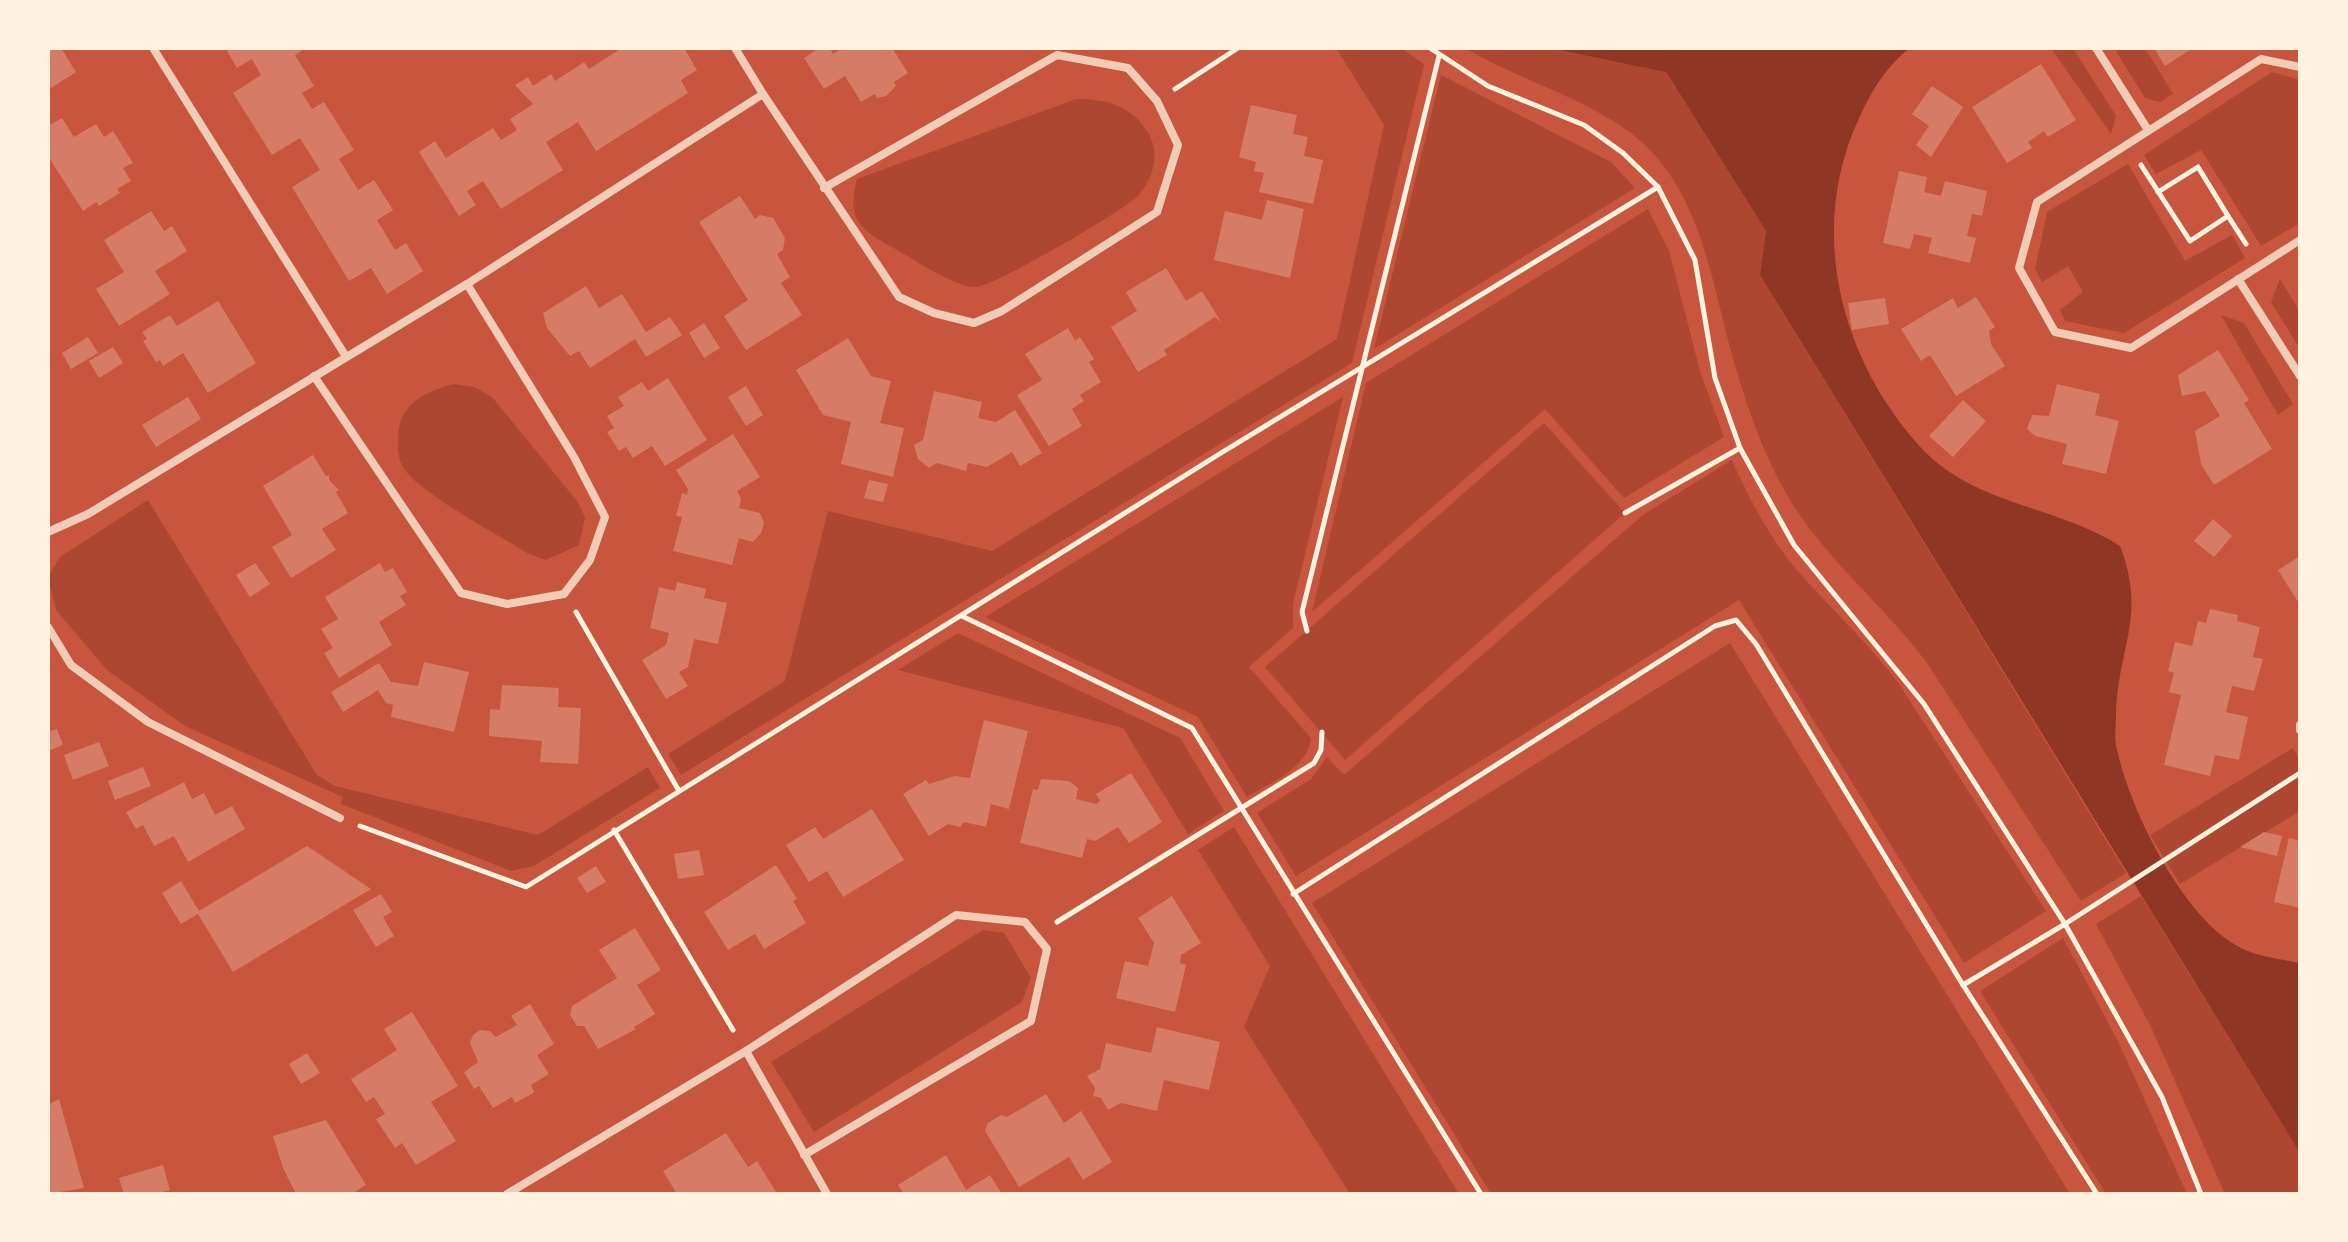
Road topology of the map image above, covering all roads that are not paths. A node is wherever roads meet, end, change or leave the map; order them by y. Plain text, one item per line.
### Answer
1 (153, 48) edge
2 (735, 48) edge
3 (2096, 48) edge
4 (2300, 67) edge
5 (763, 94) junction
6 (2148, 130) junction
7 (824, 188) junction
8 (2300, 240) edge
9 (2238, 279) junction
10 (467, 284) junction
11 (345, 355) junction
12 (314, 376) junction
13 (2300, 376) edge
14 (48, 532) edge
15 (48, 627) edge
16 (340, 818) road end
17 (746, 1051) junction
18 (804, 1155) junction
19 (507, 1194) edge
20 (827, 1194) edge

1 - 11 street
2 - 5 street
3 - 6 street
4 - 6 street
5 - 7 street
5 - 10 street
6 - 9 street
7 - 7 street
8 - 9 street
9 - 13 street
10 - 11 street
10 - 12 street
11 - 12 street
12 - 14 street
15 - 16 street
17 - 18 street
17 - 18 street
17 - 19 street
18 - 20 street

